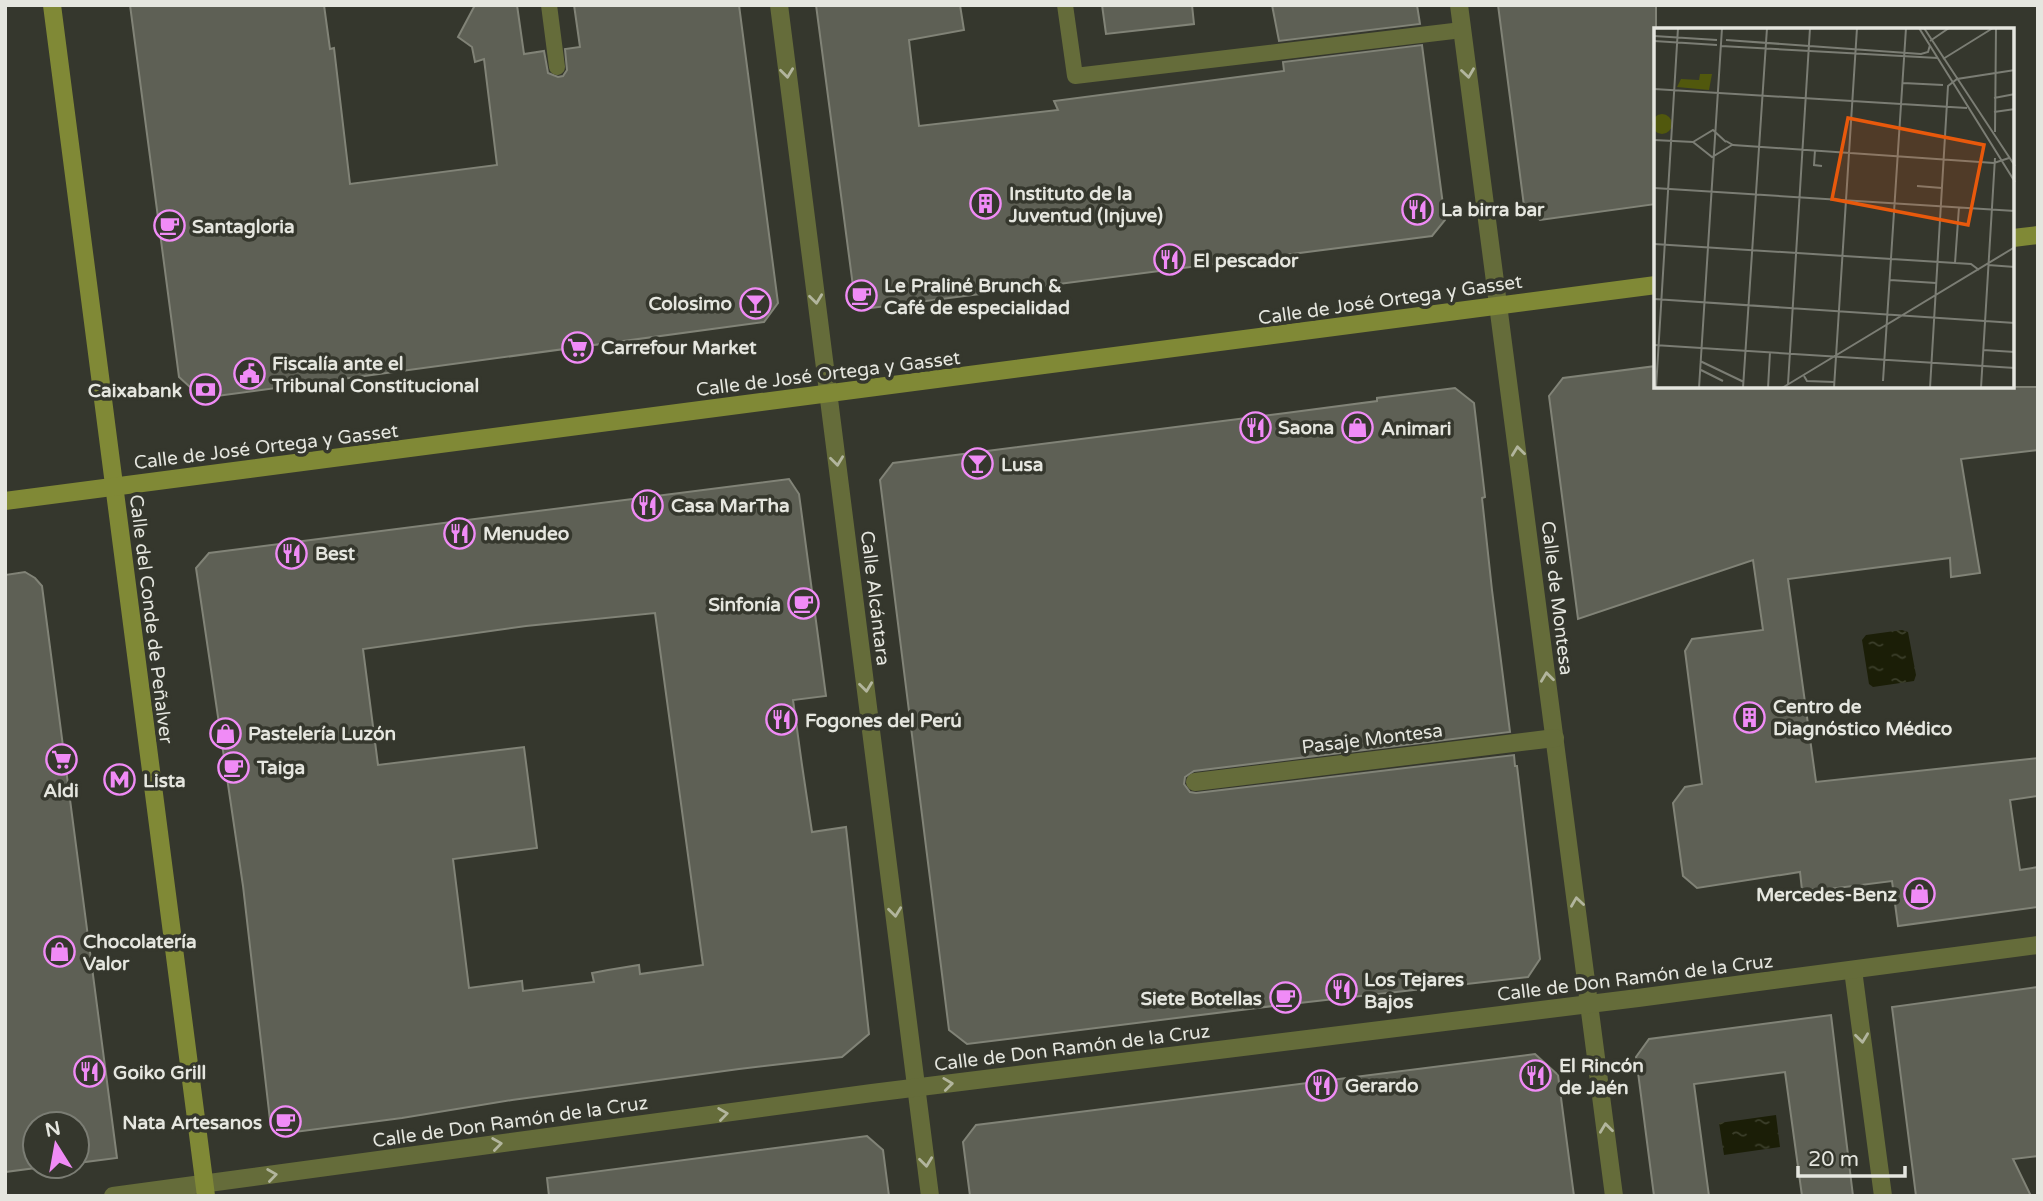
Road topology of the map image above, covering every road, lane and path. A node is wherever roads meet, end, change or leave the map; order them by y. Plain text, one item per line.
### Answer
1 (52, 5) edge
2 (550, 5) edge
3 (779, 5) edge
4 (1065, 5) edge
5 (1459, 5) edge
6 (1462, 30) junction
7 (557, 66) dead end
8 (2038, 235) edge
9 (2015, 238) edge
10 (1654, 285) edge
11 (1499, 306) junction
12 (828, 393) junction
13 (114, 487) junction
14 (5, 501) edge
15 (1555, 738) junction
16 (1195, 782) dead end
17 (2038, 945) edge
18 (1853, 970) junction
19 (1590, 1004) junction
20 (917, 1088) junction
21 (205, 1190) edge
22 (113, 1196) edge
23 (930, 1196) edge
24 (1614, 1196) edge
25 (1882, 1196) edge

1 - 13 street, Calle del Conde de Peñalver
2 - 7 lane
3 -> 12 street, Calle Alcántara
4 - 6 lane
5 - 6 street, Calle de Montesa
6 -> 11 street, Calle de Montesa
8 - 9 street
10 - 11 street, Calle de José Ortega y Gasset
11 - 12 street, Calle de José Ortega y Gasset
15 -> 11 street, Calle de Montesa
12 - 13 street, Calle de José Ortega y Gasset
12 -> 20 street, Calle Alcántara
13 - 14 street, Calle de José Ortega y Gasset
13 - 21 street, Calle del Conde de Peñalver
15 - 16 street, Pasaje Montesa
19 -> 15 street, Calle de Montesa
17 - 18 street, Calle de Don Ramón de la Cruz
18 - 19 street, Calle de Don Ramón de la Cruz
18 -> 25 street
20 -> 19 street, Calle de Don Ramón de la Cruz
24 -> 19 street, Calle de Montesa
21 -> 20 street, Calle de Don Ramón de la Cruz
20 -> 23 street, Calle Alcántara
21 - 22 street, Calle de Don Ramón de la Cruz

